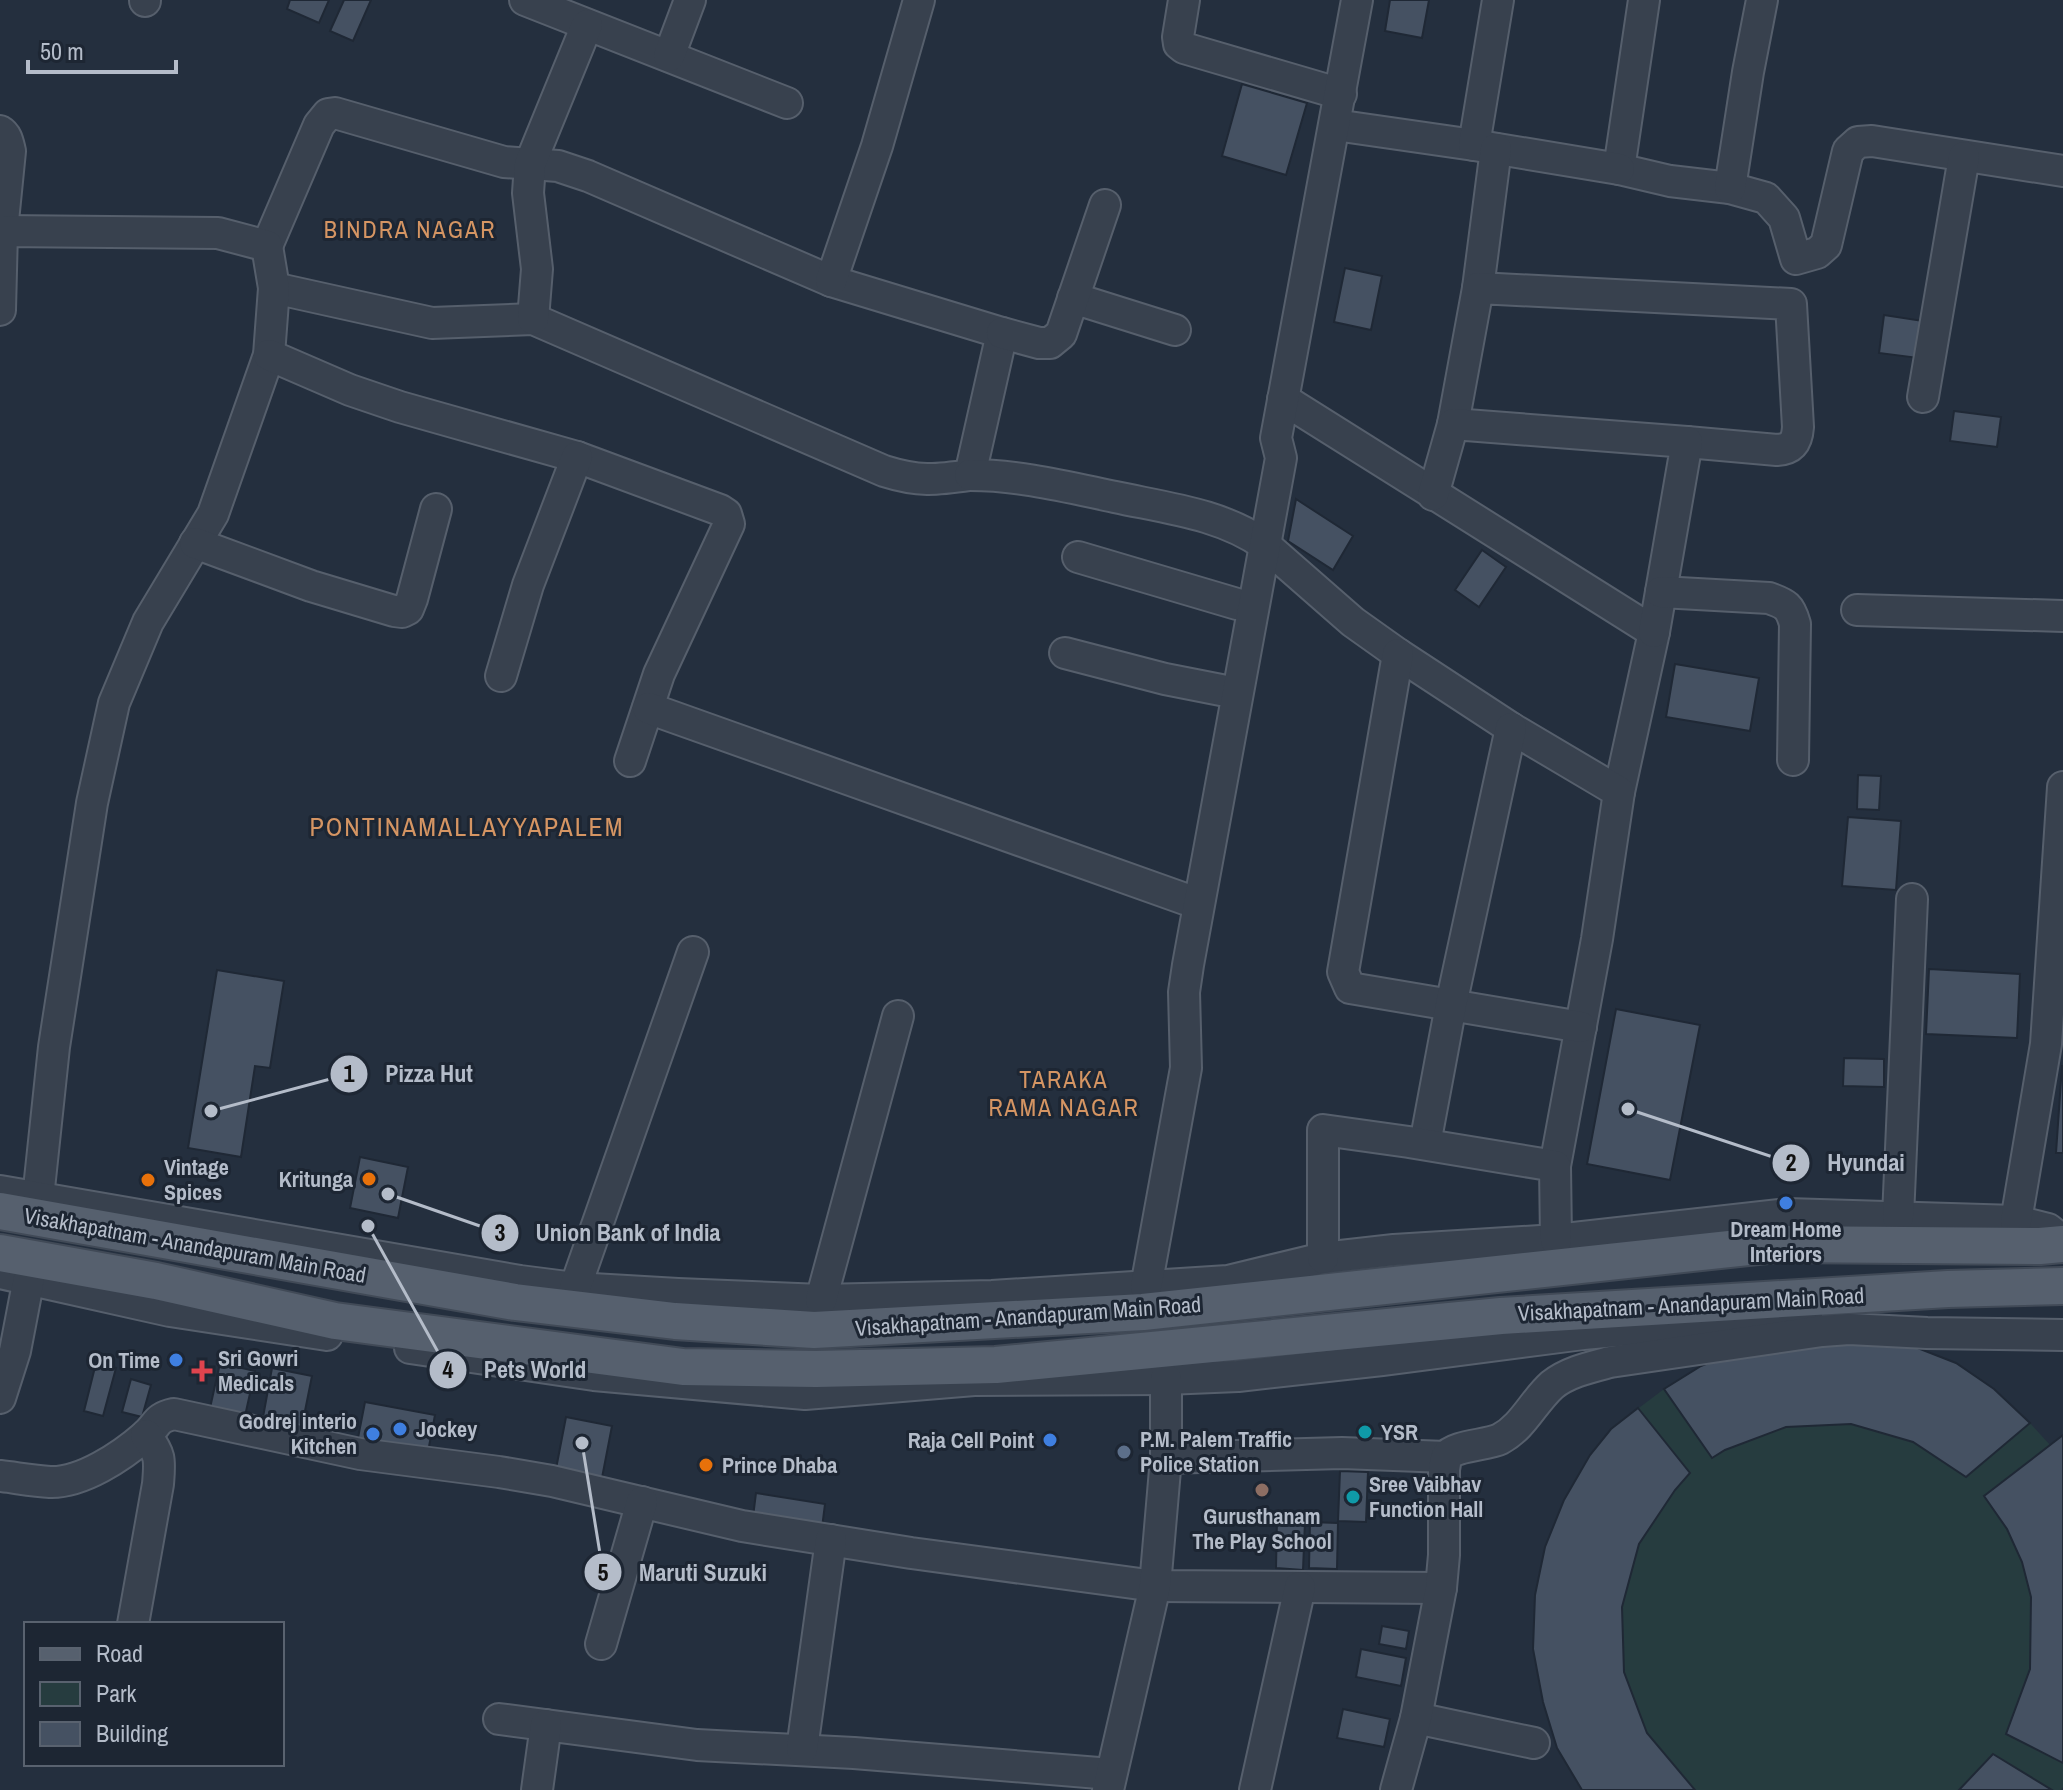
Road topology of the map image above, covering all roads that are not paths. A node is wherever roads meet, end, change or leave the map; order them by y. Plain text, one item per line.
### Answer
1 (690, 0) edge
2 (919, 0) edge
3 (1184, 0) edge
4 (1357, 0) edge
5 (1498, 0) edge
6 (1644, 0) edge
7 (1762, 0) edge
8 (531, 1) edge
9 (587, 25) junction
10 (669, 56) junction
11 (1341, 94) junction
12 (787, 103) dead end
13 (1335, 125) junction
14 (0, 131) edge
15 (1485, 147) junction
16 (1964, 157) junction
17 (530, 164) junction
18 (1619, 169) junction
19 (2063, 171) edge
20 (1730, 188) junction
21 (1105, 205) dead end
22 (2, 231) edge
23 (267, 246) junction
24 (1796, 259) junction
25 (831, 281) junction
26 (274, 288) junction
27 (1478, 288) junction
28 (1073, 298) junction
29 (1791, 304) junction
30 (0, 310) edge
31 (533, 319) junction
32 (1175, 330) dead end
33 (1002, 333) junction
34 (269, 355) junction
35 (1923, 397) dead end
36 (1283, 399) junction
37 (1453, 424) junction
38 (1687, 442) junction
39 (577, 457) junction
40 (970, 475) junction
41 (1433, 495) junction
42 (436, 509) dead end
43 (1257, 539) junction
44 (195, 543) junction
45 (1078, 557) dead end
46 (1661, 592) junction
47 (1237, 604) junction
48 (1857, 610) dead end
49 (2063, 616) edge
50 (1654, 632) junction
51 (1065, 653) dead end
52 (1398, 654) junction
53 (501, 676) dead end
54 (1221, 690) junction
55 (648, 708) junction
56 (1511, 728) junction
57 (1793, 760) dead end
58 (630, 761) dead end
59 (2063, 787) edge
60 (1619, 792) junction
61 (1185, 899) junction
62 (1912, 899) dead end
63 (693, 952) dead end
64 (1451, 1005) junction
65 (898, 1016) dead end
66 (1581, 1027) junction
67 (2054, 1054) edge
68 (1425, 1144) junction
69 (1555, 1166) junction
70 (0, 1191) edge
71 (38, 1198) junction
72 (0, 1211) edge
73 (1898, 1217) junction
74 (2016, 1221) junction
75 (1556, 1240) junction
76 (2063, 1242) edge
77 (0, 1253) edge
78 (1323, 1258) junction
79 (21, 1270) edge
80 (2063, 1286) edge
81 (575, 1288) junction
82 (1138, 1288) junction
83 (821, 1300) junction
84 (1583, 1334) junction
85 (2063, 1335) edge
86 (1583, 1370) junction
87 (1166, 1379) junction
88 (0, 1398) edge
89 (146, 1435) junction
90 (1446, 1457) junction
91 (1166, 1458) junction
92 (0, 1476) edge
93 (642, 1502) junction
94 (831, 1540) junction
95 (1155, 1586) junction
96 (1300, 1587) junction
97 (1441, 1588) junction
98 (133, 1622) edge
99 (601, 1644) dead end
100 (1416, 1718) junction
101 (499, 1719) dead end
102 (546, 1725) junction
103 (1534, 1743) dead end
104 (802, 1749) junction
105 (1110, 1782) edge
106 (537, 1790) edge
107 (1255, 1790) edge
108 (1396, 1790) edge

1 - 10 street
2 - 25 street
3 - 11 street
4 - 11 street
5 - 15 street
6 - 18 street
7 - 20 street
8 - 9 street
9 - 10 street
9 - 17 street
10 - 12 street
11 - 13 street
13 - 15 street
13 - 36 street
14 - 22 street
15 - 18 street
15 - 27 street
16 - 19 street
16 - 24 street
16 - 35 street
17 - 23 street
17 - 25 street
17 - 31 street
18 - 20 street
20 - 24 street
21 - 28 street
22 - 23 street
22 - 30 street
23 - 26 street
24 - 29 street
25 - 33 street
26 - 31 street
26 - 34 street
27 - 29 street
27 - 37 street
28 - 32 street
28 - 33 street
29 - 38 street
31 - 40 street
33 - 40 street
34 - 39 street
34 - 44 street
36 - 41 street
36 - 43 street
37 - 38 street
37 - 41 street
38 - 46 street
39 - 53 street
39 - 55 street
40 - 43 street
41 - 50 street
42 - 44 street
43 - 47 street
43 - 52 street
43 - 82 street
44 - 71 street
45 - 47 street
46 - 50 street
46 - 57 street
47 - 54 street
48 - 49 street
50 - 60 street
51 - 54 street
52 - 56 street
52 - 64 street
54 - 61 street
55 - 58 street
55 - 61 street
56 - 60 street
56 - 64 street
59 - 67 street
60 - 66 street
61 - 82 street
62 - 73 street
63 - 81 street
64 - 66 street
64 - 68 street
65 - 83 street
66 - 69 street
67 - 74 street
68 - 69 street
68 - 78 street
69 - 75 street
70 - 71 street
71 - 81 street
72 - 76 main road, Visakhapatnam - Anandapuram Main Road
73 - 74 street
73 - 75 street
74 - 76 street
75 - 78 street
77 - 79 main road, Visakhapatnam - Anandapuram Main Road
78 - 82 street
79 - 80 main road, Visakhapatnam - Anandapuram Main Road
79 - 87 street
79 - 88 street
80 - 84 street
81 - 83 street
82 - 83 street
84 - 86 street
84 - 87 street
85 - 86 street
86 - 90 street
87 - 91 street
89 - 92 street
89 - 93 street
89 - 98 street
90 - 91 street
90 - 97 street
91 - 95 street
93 - 94 street
93 - 99 street
94 - 95 street
94 - 104 street
95 - 96 street
95 - 105 street
96 - 97 street
96 - 107 street
97 - 100 street
100 - 103 street
100 - 108 street
101 - 102 street
102 - 104 street
102 - 106 street
104 - 105 street

